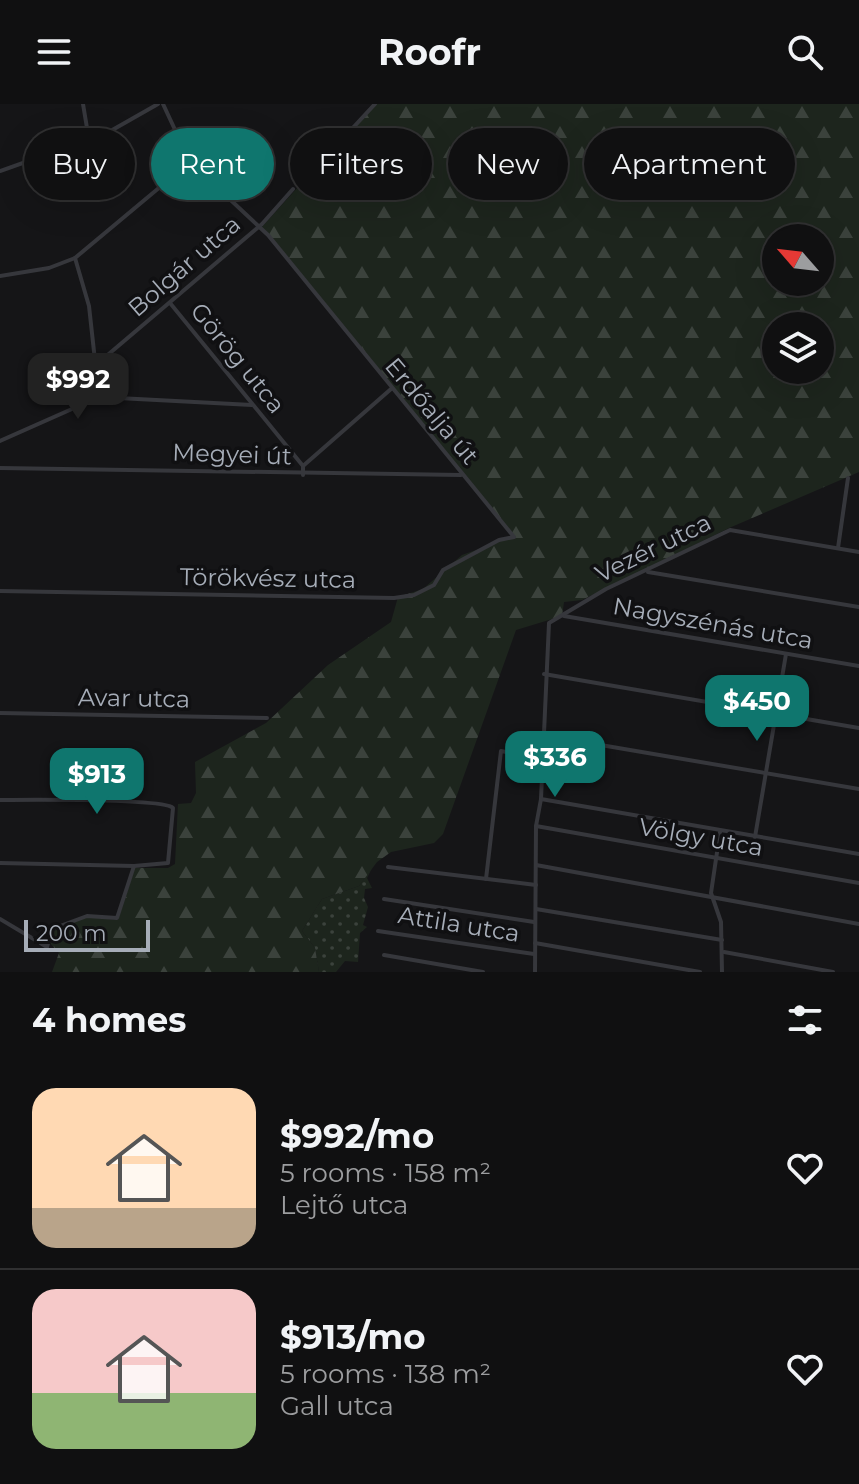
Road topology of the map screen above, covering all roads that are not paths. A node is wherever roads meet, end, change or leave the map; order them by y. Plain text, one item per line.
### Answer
1 (83, 104) edge
2 (145, 104) edge
3 (160, 104) edge
4 (375, 104) edge
5 (148, 110) junction
6 (87, 128) edge
7 (113, 128) edge
8 (172, 128) edge
9 (353, 128) edge
10 (24, 163) edge
11 (0, 171) edge
12 (290, 192) edge
13 (151, 195) edge
14 (230, 200) edge
15 (258, 226) junction
16 (75, 258) junction
17 (0, 276) edge
18 (170, 303) junction
19 (97, 364) junction
20 (391, 389) junction
21 (99, 397) junction
22 (254, 405) junction
23 (0, 441) edge
24 (303, 466) junction
25 (0, 468) edge
26 (303, 475) junction
27 (461, 475) junction
28 (848, 478) dead end
29 (514, 537) joint
30 (838, 548) junction
31 (859, 552) edge
32 (645, 571) junction
33 (0, 591) edge
34 (859, 607) edge
35 (562, 616) junction
36 (786, 653) junction
37 (859, 666) edge
38 (544, 674) junction
39 (0, 713) edge
40 (776, 714) junction
41 (267, 718) dead end
42 (859, 728) edge
43 (542, 735) junction
44 (541, 759) junction
45 (767, 773) junction
46 (859, 789) edge
47 (541, 799) junction
48 (0, 800) edge
49 (536, 826) junction
50 (720, 832) junction
51 (755, 837) junction
52 (859, 854) edge
53 (716, 857) junction
54 (0, 863) edge
55 (536, 865) junction
56 (134, 866) junction
57 (388, 867) dead end
58 (486, 879) junction
59 (859, 883) edge
60 (536, 885) junction
61 (711, 897) junction
62 (384, 899) dead end
63 (536, 909) junction
64 (0, 919) edge
65 (534, 922) junction
66 (859, 924) edge
67 (378, 931) dead end
68 (722, 940) junction
69 (535, 943) junction
70 (724, 952) junction
71 (535, 954) junction
72 (384, 955) dead end
73 (483, 972) edge
74 (535, 972) edge
75 (700, 972) edge
76 (722, 972) edge
77 (833, 972) edge

1 - 6 street
2 - 5 street
3 - 5 street
3 - 8 street
4 - 9 street
5 - 7 street
10 - 11 street
12 - 15 street, Bolgár utca
13 - 16 street
14 - 15 street, Erdőalja út
15 - 18 street, Bolgár utca
15 - 20 street, Erdőalja út
16 - 17 street
16 - 19 street
18 - 19 street, Bolgár utca
18 - 22 street, Görög utca
19 - 21 street
20 - 24 street
20 - 27 street, Erdőalja út
21 - 22 street
21 - 23 street
22 - 24 street, Görög utca
24 - 26 street
25 - 26 street, Megyei út
26 - 27 street, Megyei út
27 - 29 street, Erdőalja út
28 - 30 street
29 - 33 street, Törökvész utca
30 - 31 street, Vezér utca
30 - 32 street, Vezér utca
32 - 34 street
32 - 35 street, Vezér utca
35 - 36 street, Nagyszénás utca
35 - 38 street
36 - 37 street, Nagyszénás utca
36 - 40 street
38 - 40 street
38 - 43 street
39 - 41 street, Avar utca
40 - 42 street
40 - 45 street
43 - 44 street
43 - 45 street
44 - 47 street
44 - 58 street
45 - 46 street
45 - 51 street
47 - 49 street
47 - 50 street
48 - 56 street
49 - 53 street, Völgy utca
49 - 55 street
50 - 51 street
50 - 53 street
51 - 52 street
53 - 59 street, Völgy utca
53 - 61 street
54 - 56 street
55 - 60 street
55 - 61 street
56 - 64 street
57 - 58 street
58 - 60 street
60 - 63 street
61 - 66 street
61 - 68 street
62 - 65 street
63 - 65 street
63 - 68 street
65 - 69 street
67 - 71 street, Attila utca
68 - 70 street
69 - 71 street
69 - 75 street
70 - 76 street
70 - 77 street
71 - 74 street
72 - 73 street

